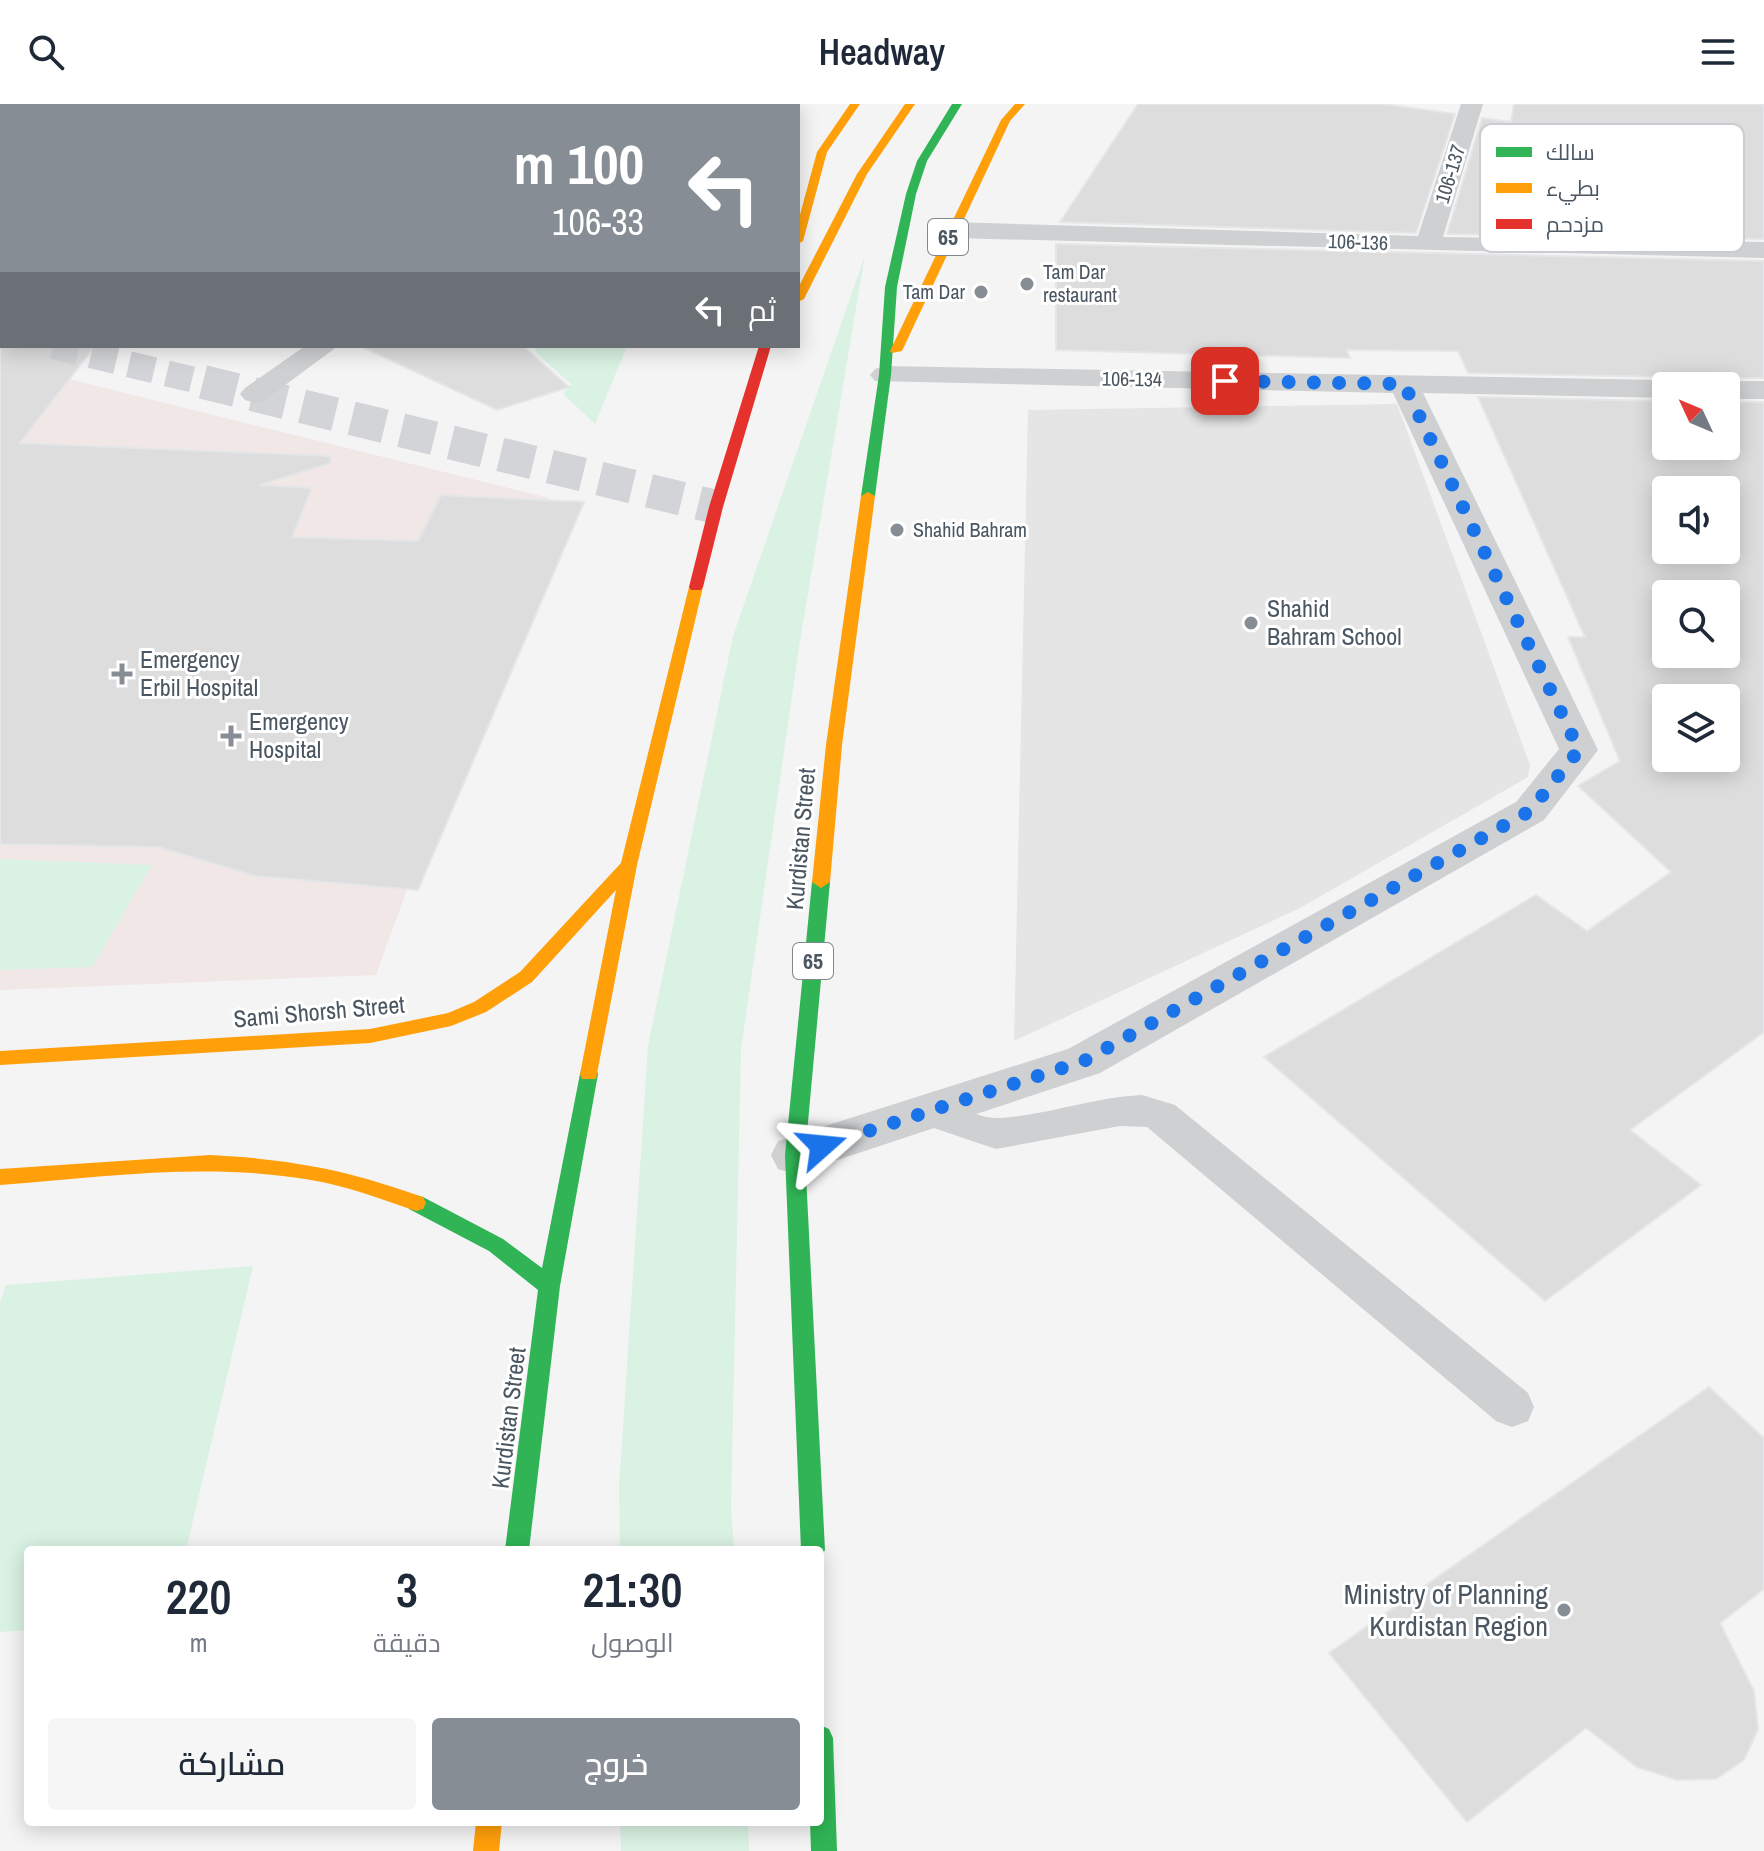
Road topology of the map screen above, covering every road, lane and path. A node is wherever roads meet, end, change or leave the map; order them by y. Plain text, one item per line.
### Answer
1 (855, 104) edge
2 (1020, 104) edge
3 (1472, 104) edge
4 (906, 109) edge
5 (952, 111) edge
6 (952, 230) junction
7 (800, 231) edge
8 (1428, 244) junction
9 (1480, 245) edge
10 (1744, 250) edge
11 (1764, 250) edge
12 (800, 295) edge
13 (321, 348) edge
14 (764, 348) edge
15 (774, 348) edge
16 (885, 375) junction
17 (1404, 384) junction
18 (1652, 389) edge
19 (255, 394) dead end
20 (747, 401) junction
21 (629, 865) junction
22 (0, 1058) edge
23 (930, 1111) junction
24 (795, 1155) junction
25 (0, 1177) edge
26 (549, 1286) junction
27 (1512, 1407) dead end
28 (517, 1546) edge
29 (813, 1546) edge
30 (489, 1826) edge
31 (823, 1826) edge
32 (486, 1851) edge
33 (824, 1851) edge

1 - 7 main road
2 - 6 main road, Kurdistan Street / 65
3 - 8 street, 106-137
4 - 12 main road
5 - 16 main road, Kurdistan Street / 65
6 - 8 street, 106-136
6 - 16 main road, Kurdistan Street / 65
8 - 9 street, 106-136
10 - 11 street, 106-136
13 - 19 street
14 - 20 main road, Kurdistan Street
15 - 20 main road, Kurdistan Street
16 - 17 street, 106-134
16 - 24 main road, Kurdistan Street / 65
17 - 18 street, 106-134
17 - 23 street
20 - 21 main road, Kurdistan Street
21 - 22 main road, Sami Shorsh Street
21 - 26 main road, Kurdistan Street
23 - 24 street
23 - 27 lane
24 - 29 main road, Kurdistan Street / 65
25 - 26 main road
26 - 28 main road, Kurdistan Street
30 - 32 main road
31 - 33 main road

